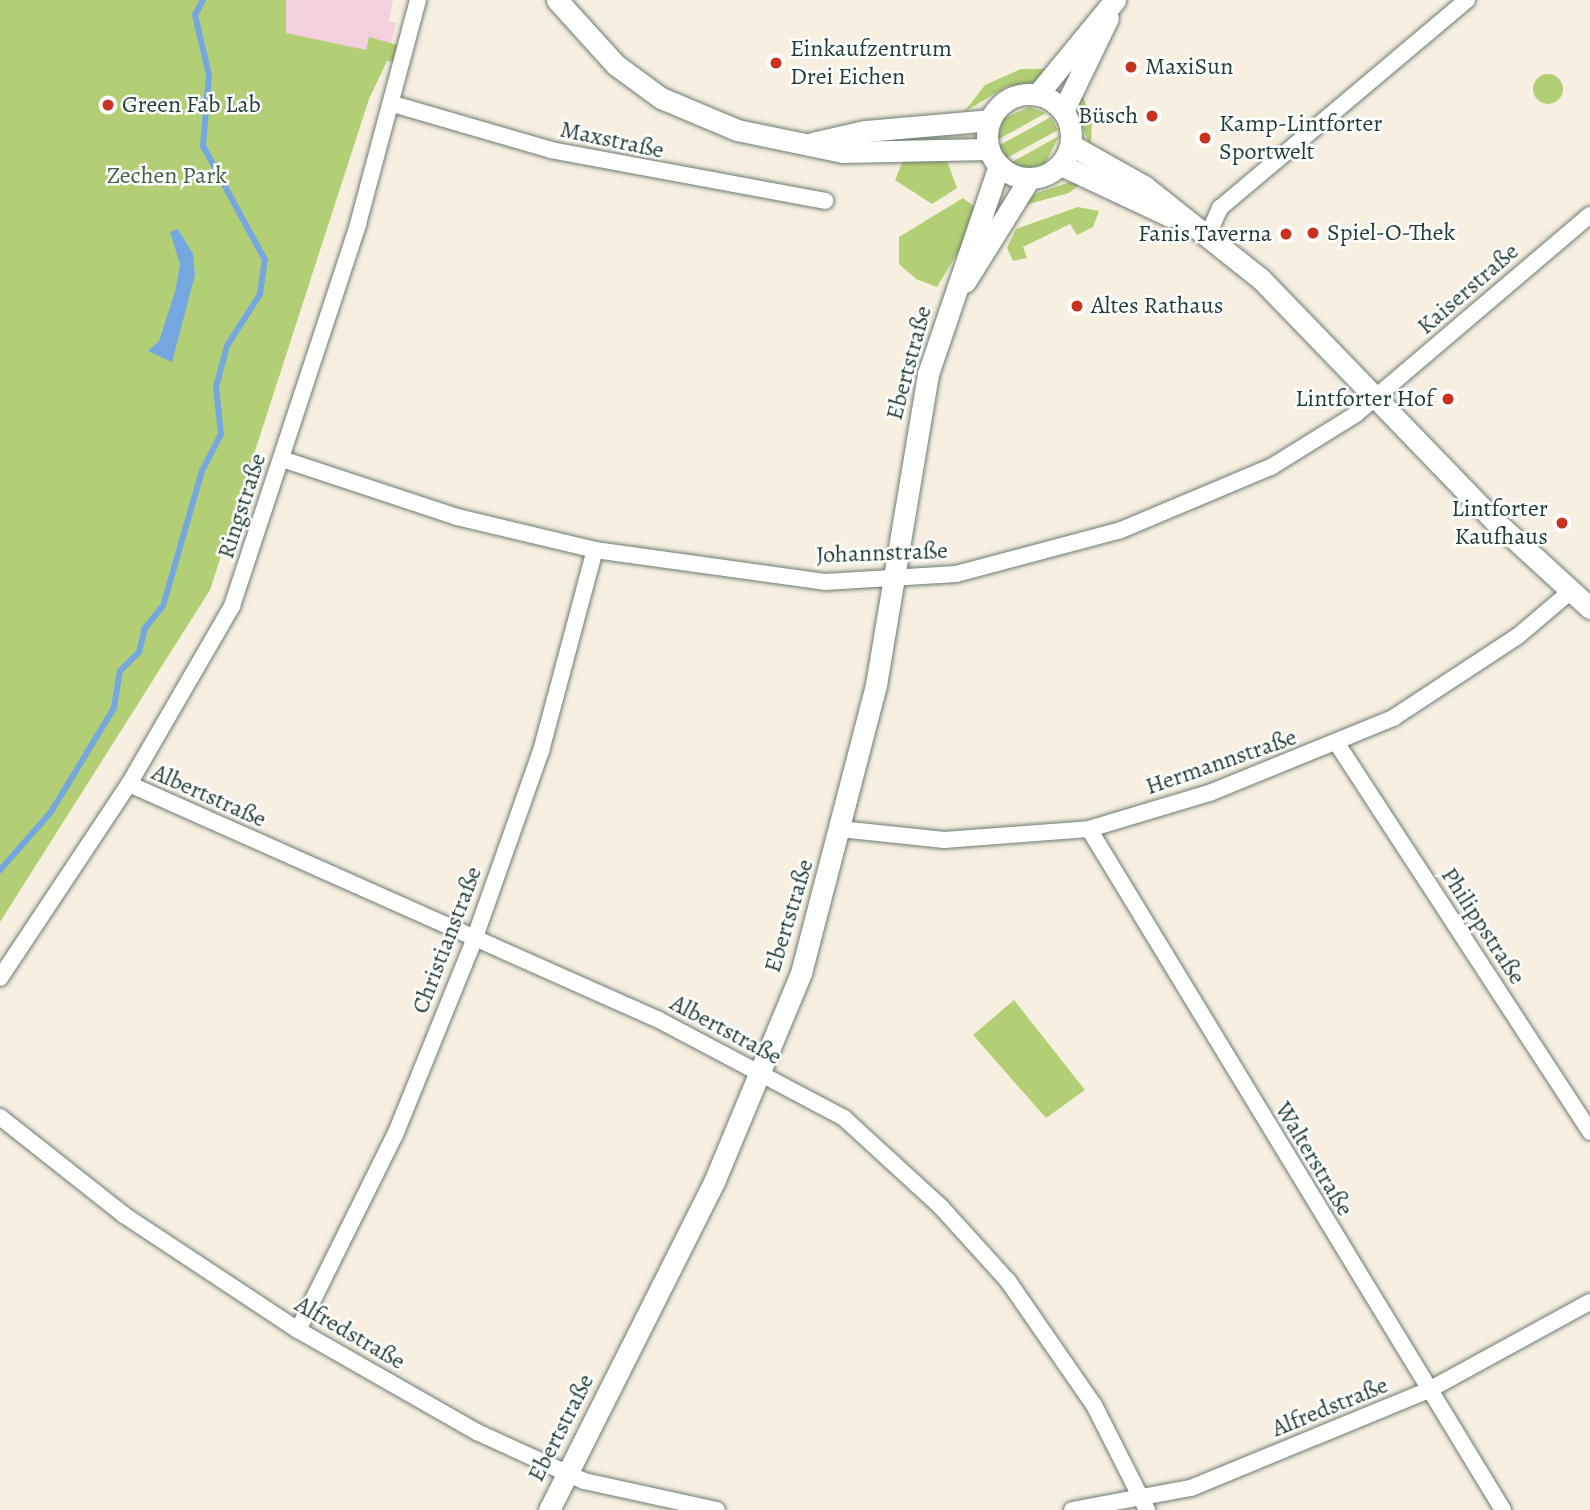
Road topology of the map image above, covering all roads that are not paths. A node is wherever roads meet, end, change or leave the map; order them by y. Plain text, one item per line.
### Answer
1 (418, 0) edge
2 (557, 0) edge
3 (1115, 0) edge
4 (1467, 0) edge
5 (1037, 94) junction
6 (393, 104) junction
7 (1063, 111) junction
8 (990, 120) junction
9 (807, 145) junction
10 (1071, 145) junction
11 (994, 158) junction
12 (1061, 165) junction
13 (1029, 179) junction
14 (825, 201) dead end
15 (1590, 215) edge
16 (1208, 235) junction
17 (955, 295) junction
18 (1374, 397) junction
19 (282, 459) junction
20 (595, 550) junction
21 (892, 579) junction
22 (1571, 591) junction
23 (1590, 608) edge
24 (1338, 745) junction
25 (129, 784) junction
26 (840, 829) junction
27 (1089, 829) junction
28 (474, 940) junction
29 (0, 978) edge
30 (761, 1074) junction
31 (0, 1117) edge
32 (1590, 1132) edge
33 (1590, 1302) edge
34 (298, 1330) junction
35 (1429, 1390) junction
36 (567, 1474) junction
37 (1144, 1505) edge
38 (549, 1510) edge
39 (717, 1510) edge
40 (1072, 1510) edge
41 (1503, 1510) edge

1 - 6 street, Ringstraße
2 - 9 street
3 - 5 street
3 - 7 street
4 - 16 street
5 - 7 street
5 - 8 street
6 - 14 street, Maxstraße
6 - 19 street, Ringstraße
7 - 10 street
8 - 9 street
8 - 11 street
9 - 11 street
10 - 12 street
10 - 16 street
11 - 13 street
11 - 17 street, Ebertstraße
12 - 13 street
12 - 16 street
13 - 17 street, Ebertstraße
15 - 18 street, Kaiserstraße
16 - 18 street
17 - 21 street, Ebertstraße
18 - 21 street, Johannstraße
18 - 22 street
19 - 20 street, Johannstraße
19 - 25 street, Ringstraße
20 - 21 street, Johannstraße
20 - 28 street, Christianstraße
21 - 26 street, Ebertstraße
22 - 23 street
22 - 24 street, Hermannstraße
24 - 27 street, Hermannstraße
24 - 32 street, Philippstraße
25 - 28 street, Albertstraße
25 - 29 street, Ringstraße
26 - 27 street, Hermannstraße
26 - 30 street, Ebertstraße
27 - 35 street, Walterstraße
28 - 30 street, Albertstraße
28 - 34 street, Christianstraße
30 - 36 street, Ebertstraße
30 - 37 street, Albertstraße
31 - 34 street, Alfredstraße
33 - 35 street, Alfredstraße
34 - 36 street, Alfredstraße
35 - 37 street, Alfredstraße
35 - 41 street, Walterstraße
36 - 38 street, Ebertstraße
36 - 39 street, Alfredstraße
37 - 40 street, Alfredstraße

